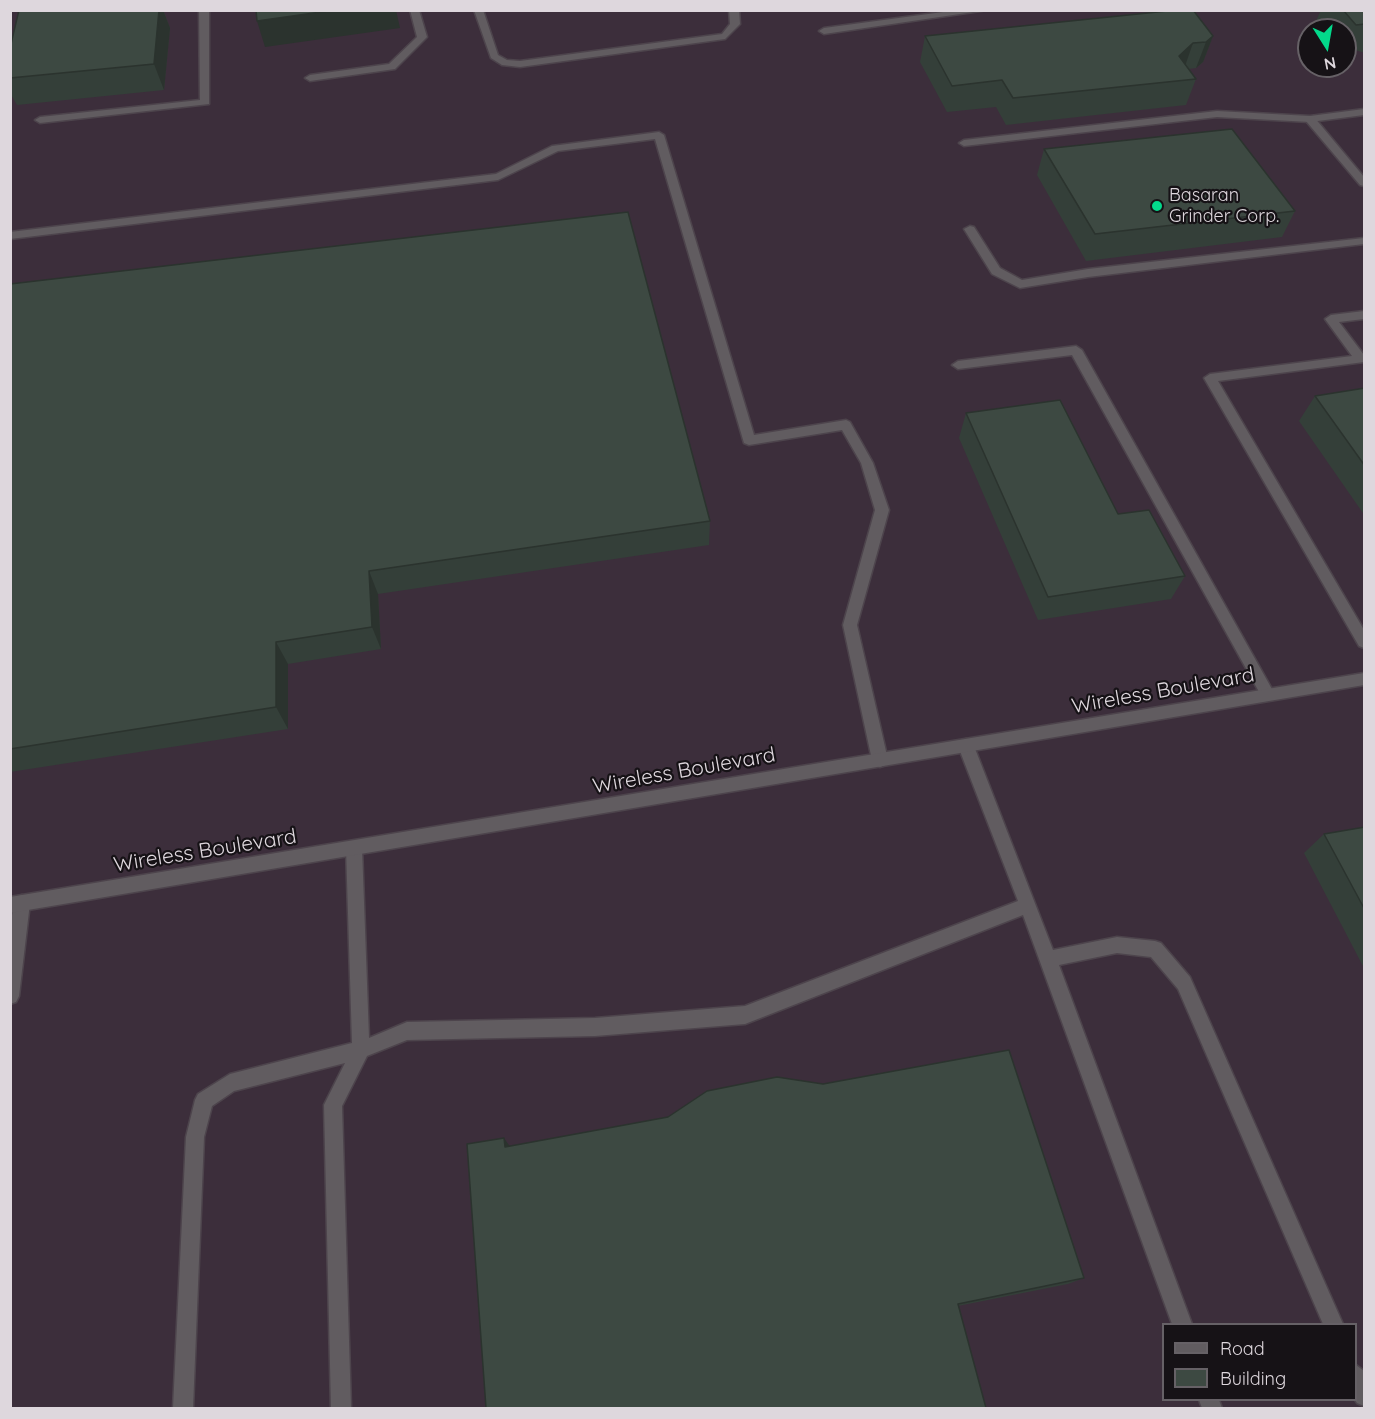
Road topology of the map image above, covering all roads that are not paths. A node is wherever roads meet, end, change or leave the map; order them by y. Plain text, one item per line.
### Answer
1 (204, 10) edge
2 (414, 10) edge
3 (478, 10) edge
4 (734, 10) edge
5 (983, 10) edge
6 (824, 31) dead end
7 (310, 78) dead end
8 (1365, 112) edge
9 (1310, 119) junction
10 (40, 120) dead end
11 (964, 143) dead end
12 (1365, 183) edge
13 (970, 229) dead end
14 (10, 236) edge
15 (1365, 241) edge
16 (1365, 315) edge
17 (958, 365) dead end
18 (1365, 642) edge
19 (1365, 679) edge
20 (1268, 695) junction
21 (966, 746) junction
22 (880, 760) junction
23 (354, 848) junction
24 (16, 904) edge
25 (1028, 905) junction
26 (1048, 959) junction
27 (10, 996) edge
28 (361, 1050) junction
29 (1182, 1323) edge
30 (1333, 1323) edge
31 (1357, 1377) edge
32 (1365, 1396) edge
33 (183, 1408) edge
34 (340, 1408) edge

1 - 10 street
2 - 7 street
3 - 4 street
5 - 6 street
8 - 9 street
9 - 11 street
9 - 12 street
13 - 15 street
14 - 22 street
16 - 18 street
17 - 20 street
19 - 20 street, Wireless Boulevard
20 - 21 street, Wireless Boulevard
21 - 22 street, Wireless Boulevard
21 - 25 street
22 - 23 street, Wireless Boulevard
23 - 24 street, Wireless Boulevard
23 - 28 street
24 - 27 street
25 - 26 street
25 - 28 street
26 - 29 street
26 - 30 street
28 - 33 street
28 - 34 street
31 - 32 street

